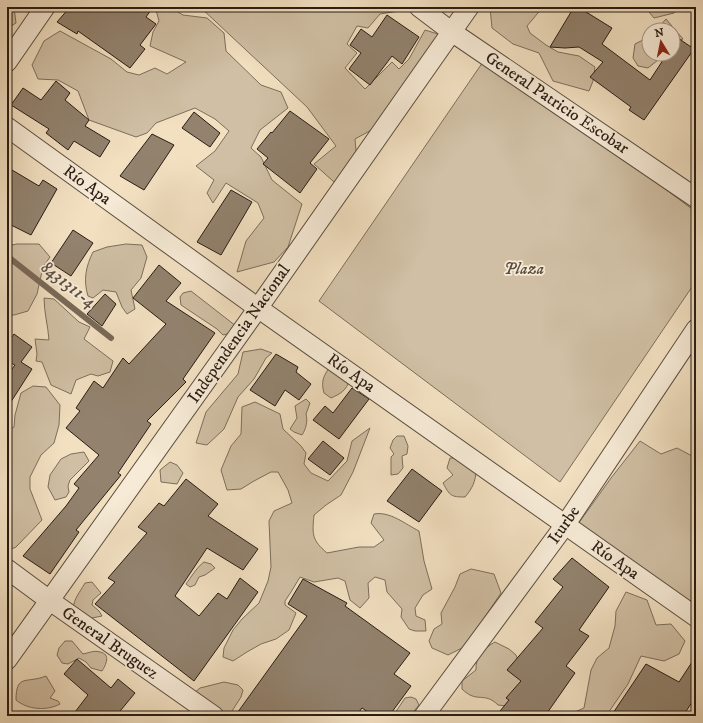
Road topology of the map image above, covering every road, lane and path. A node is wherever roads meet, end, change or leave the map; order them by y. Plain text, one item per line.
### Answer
1 (45, 7) edge
2 (419, 7) edge
3 (470, 7) edge
4 (452, 32) junction
5 (7, 62) edge
6 (7, 127) edge
7 (696, 198) edge
8 (258, 308) junction
9 (696, 329) edge
10 (565, 525) junction
11 (7, 569) edge
12 (48, 600) junction
13 (696, 617) edge
14 (7, 660) edge
15 (214, 716) edge
16 (424, 716) edge

1 - 5 street
2 - 4 street, General Patricio Escobar
3 - 4 street, Independencia Nacional
4 - 7 street, General Patricio Escobar
4 - 8 street, Independencia Nacional
6 - 8 street, Río Apa
8 - 10 street, Río Apa
8 - 12 street, Independencia Nacional
9 - 10 street, Iturbe
10 - 13 street, Río Apa
10 - 16 street, Iturbe
11 - 12 street, General Bruguez
12 - 14 street, Independencia Nacional
12 - 15 street, General Bruguez

